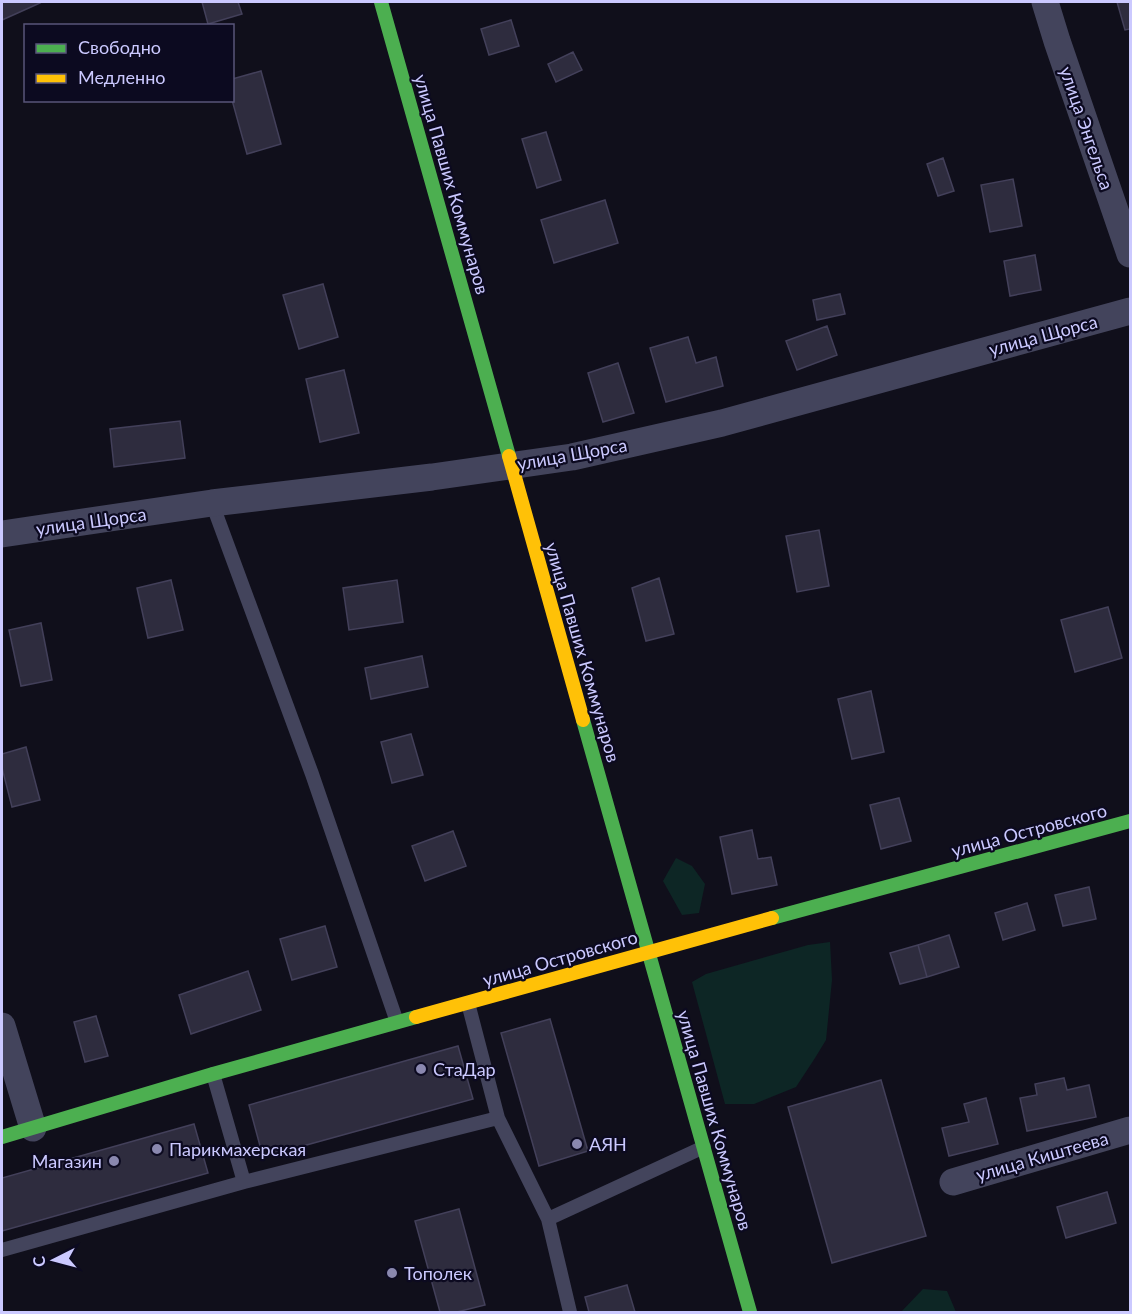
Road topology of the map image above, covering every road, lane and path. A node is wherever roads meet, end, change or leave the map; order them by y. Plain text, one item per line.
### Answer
1 (381, 2) edge
2 (1045, 2) edge
3 (1131, 254) edge
4 (1131, 311) edge
5 (513, 465) junction
6 (212, 503) junction
7 (2, 534) edge
8 (1131, 821) edge
9 (648, 951) junction
10 (468, 1003) junction
11 (397, 1022) junction
12 (2, 1026) edge
13 (213, 1074) junction
14 (498, 1118) junction
15 (33, 1128) junction
16 (1131, 1131) edge
17 (2, 1137) edge
18 (705, 1147) junction
19 (244, 1182) junction
20 (953, 1182) dead end
21 (548, 1220) junction
22 (2, 1250) edge
23 (570, 1312) edge
24 (750, 1312) edge

1 - 5 street, улица Павших Коммунаров
2 - 3 street, улица Энгельса
4 - 5 street, улица Щорса
5 - 6 street, улица Щорса
5 - 9 street, улица Павших Коммунаров
6 - 7 street, улица Щорса
6 - 11 lane
8 - 9 street, улица Островского
9 - 10 street, улица Островского
9 - 18 street, улица Павших Коммунаров
10 - 11 street, улица Островского
10 - 14 lane
11 - 13 street, улица Островского
12 - 15 street
13 - 15 street, улица Островского
13 - 19 lane
14 - 19 lane
14 - 21 lane
15 - 17 street, улица Островского
16 - 20 street, улица Киштеева
18 - 21 lane
18 - 24 street, улица Павших Коммунаров
19 - 22 lane
21 - 23 lane

